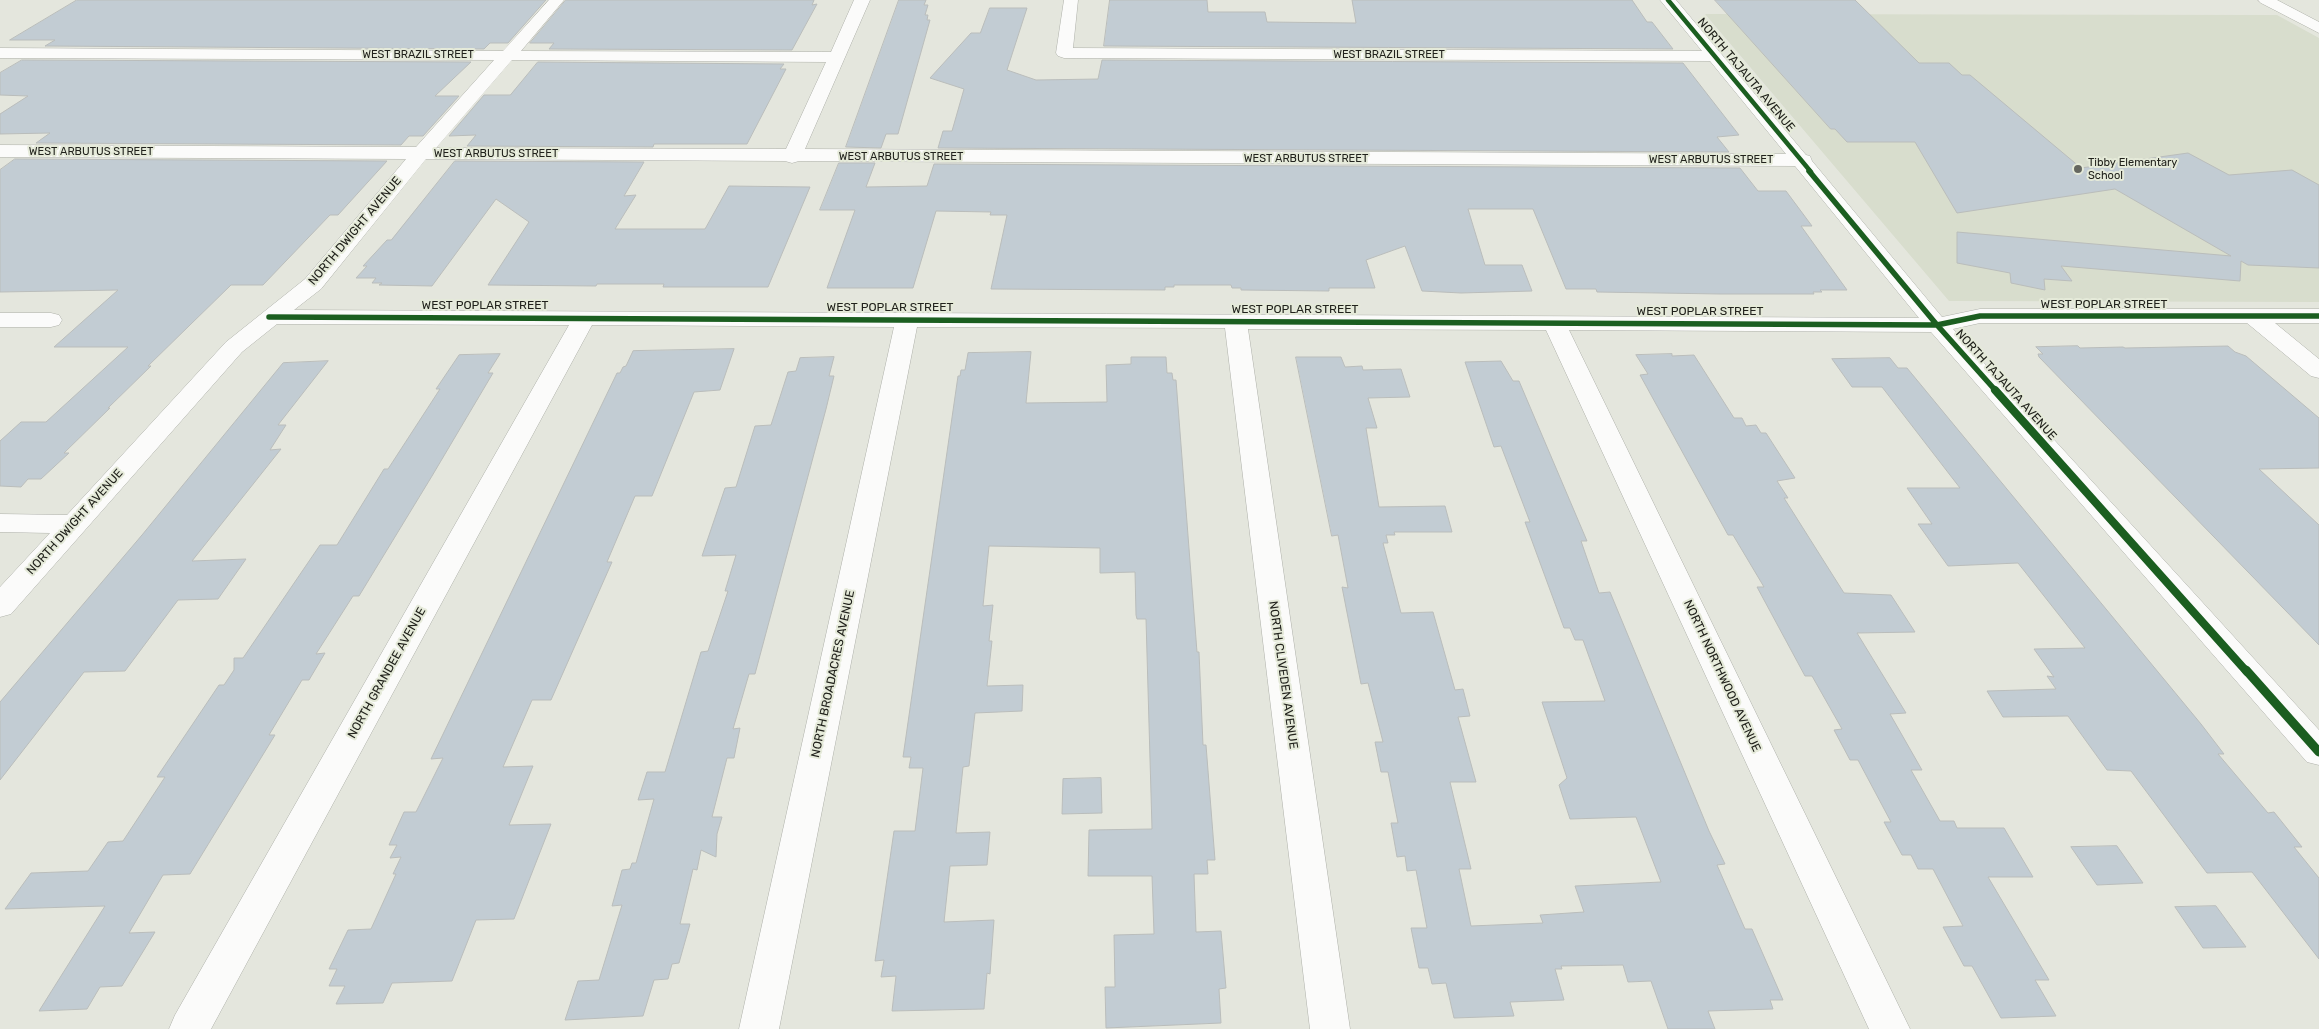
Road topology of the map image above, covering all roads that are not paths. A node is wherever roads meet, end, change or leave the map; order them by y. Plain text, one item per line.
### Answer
1 (557, 0) edge
2 (862, 0) edge
3 (1071, 0) edge
4 (1668, 0) edge
5 (2266, 0) edge
6 (2319, 28) edge
7 (0, 53) edge
8 (506, 56) junction
9 (1714, 56) junction
10 (837, 57) junction
11 (0, 151) edge
12 (420, 154) junction
13 (792, 157) junction
14 (1803, 160) junction
15 (2251, 316) junction
16 (2319, 316) edge
17 (269, 317) junction
18 (585, 317) junction
19 (907, 319) junction
20 (0, 320) edge
21 (51, 320) dead end
22 (1236, 321) junction
23 (1554, 322) junction
24 (1937, 325) junction
25 (2319, 371) edge
26 (0, 523) edge
27 (73, 524) junction
28 (0, 606) edge
29 (2319, 752) edge
30 (189, 1029) edge
31 (759, 1029) edge
32 (1330, 1029) edge
33 (1890, 1029) edge

1 - 8 street, NORTH DWIGHT AVENUE
2 - 10 street
3 - 9 street, WEST BRAZIL STREET
4 - 9 street, NORTH TAJAUTA AVENUE
5 - 6 street
7 - 8 street, WEST BRAZIL STREET
8 - 10 street, WEST BRAZIL STREET
8 - 12 street, NORTH DWIGHT AVENUE
9 - 14 street, NORTH TAJAUTA AVENUE
10 - 13 street
11 - 12 street, WEST ARBUTUS STREET
12 - 13 street, WEST ARBUTUS STREET
12 - 17 street, NORTH DWIGHT AVENUE
13 - 14 street, WEST ARBUTUS STREET
14 - 24 street, NORTH TAJAUTA AVENUE
15 - 16 street, WEST POPLAR STREET
15 - 24 street, WEST POPLAR STREET
15 - 25 street
17 - 18 street, WEST POPLAR STREET
17 - 27 street, NORTH DWIGHT AVENUE
18 - 19 street, WEST POPLAR STREET
18 - 30 street, NORTH GRANDEE AVENUE
19 - 22 street, WEST POPLAR STREET
19 - 31 street, NORTH BROADACRES AVENUE
20 - 21 street
22 - 23 street, WEST POPLAR STREET
22 - 32 street, NORTH CLIVEDEN AVENUE
23 - 24 street, WEST POPLAR STREET
23 - 33 street, NORTH NORTHWOOD AVENUE
24 - 29 street, NORTH TAJAUTA AVENUE
26 - 27 street
27 - 28 street, NORTH DWIGHT AVENUE

